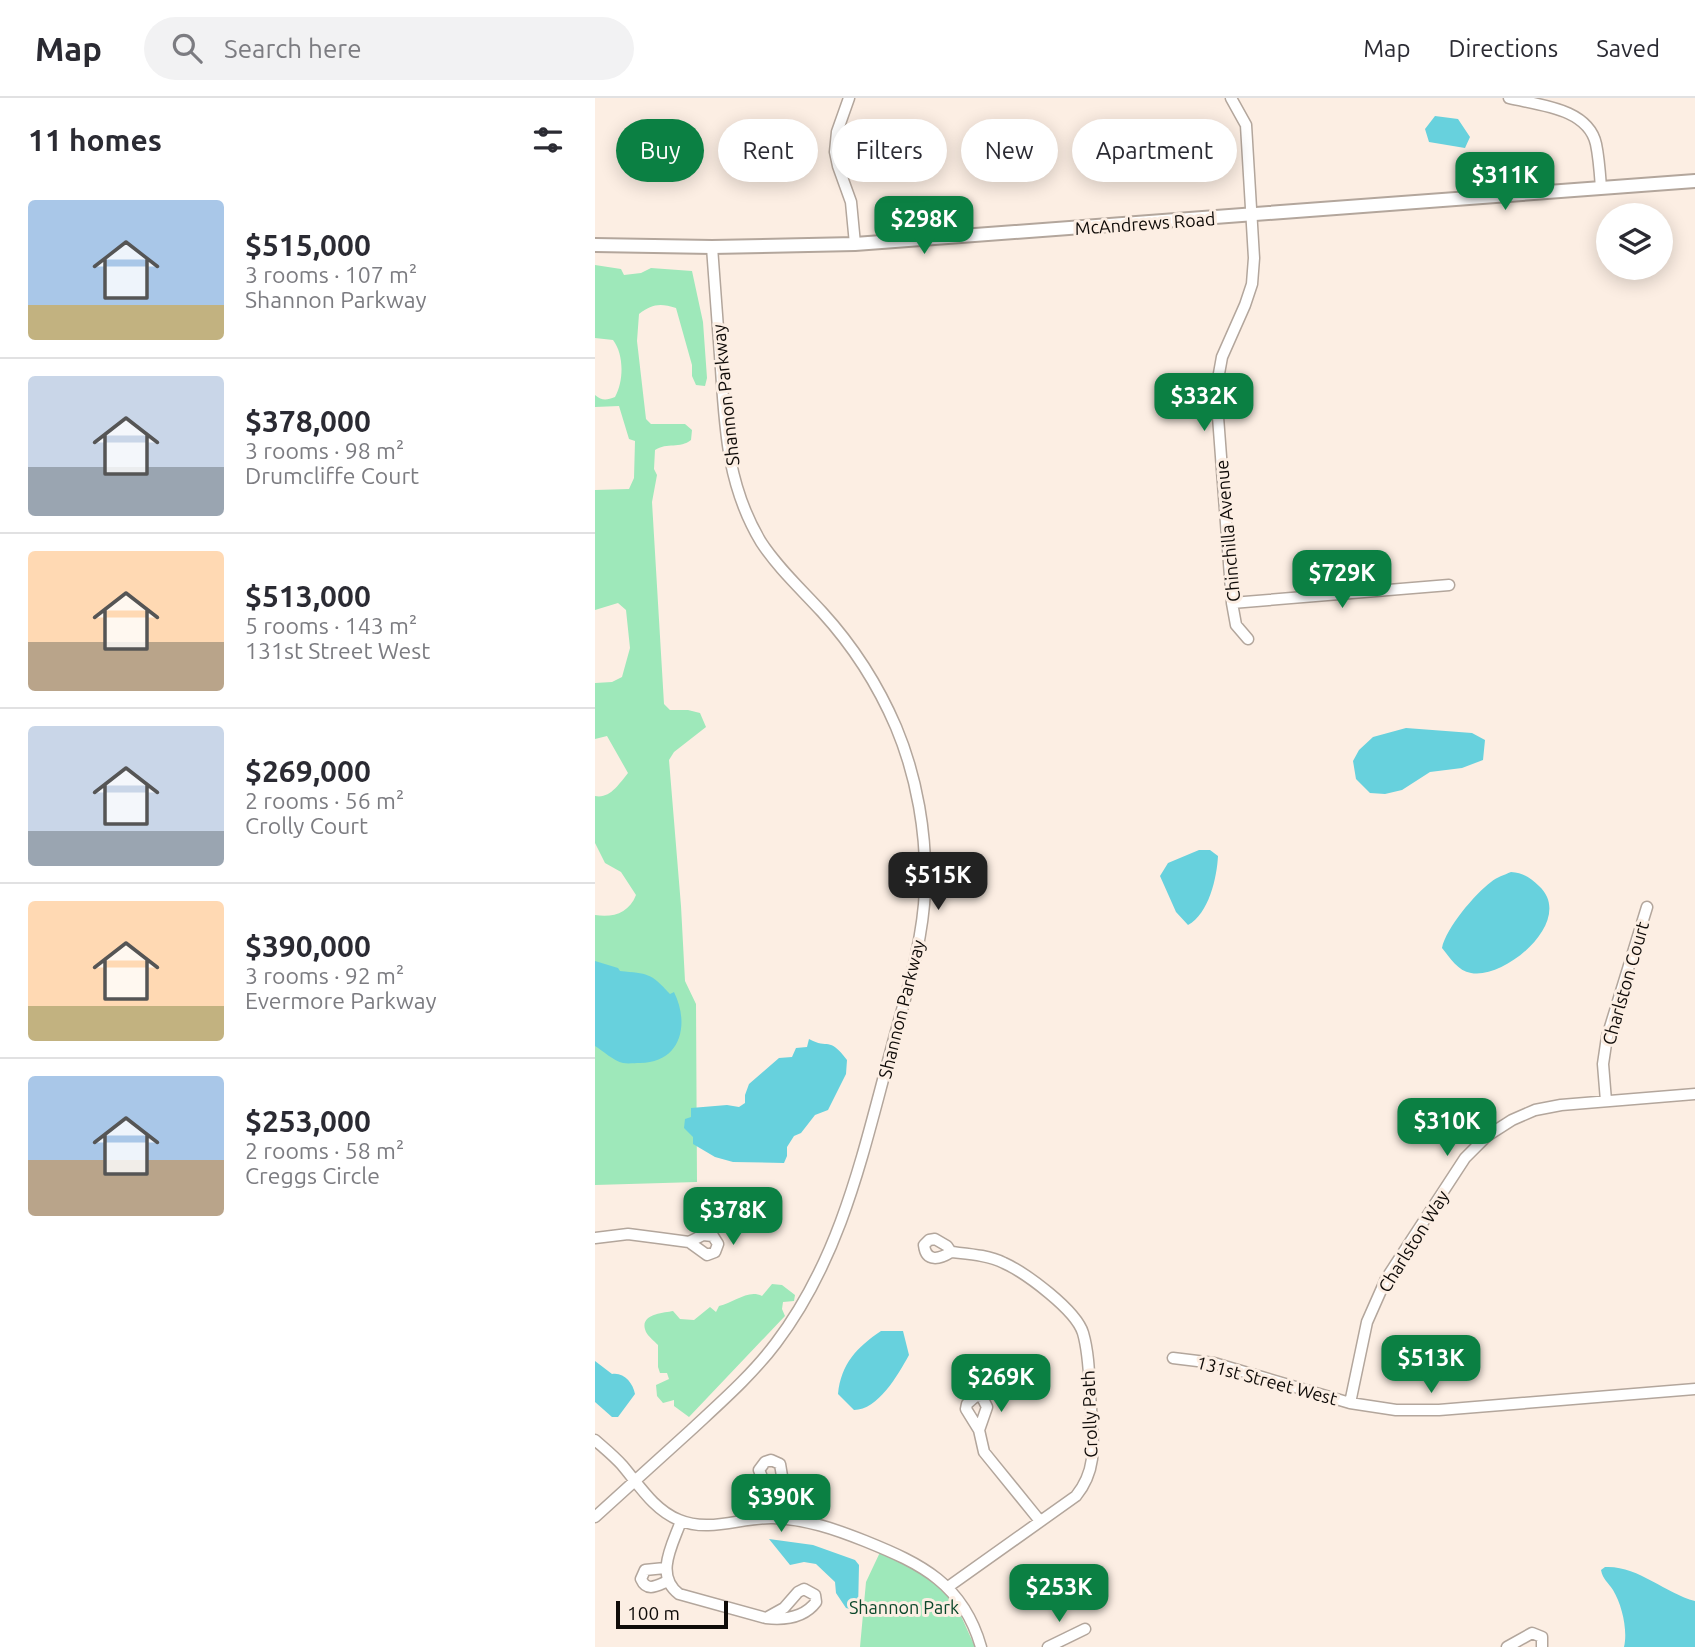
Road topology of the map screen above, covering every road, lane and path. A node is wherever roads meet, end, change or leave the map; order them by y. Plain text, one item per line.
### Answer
1 (849, 98) edge
2 (1231, 98) edge
3 (1509, 98) edge
4 (1695, 181) edge
5 (1601, 188) junction
6 (1251, 215) junction
7 (855, 244) junction
8 (595, 245) edge
9 (712, 247) junction
10 (1448, 585) dead end
11 (1232, 603) junction
12 (1248, 639) dead end
13 (1647, 907) dead end
14 (1695, 1094) edge
15 (1606, 1101) junction
16 (595, 1238) edge
17 (689, 1242) dead end
18 (951, 1252) dead end
19 (1173, 1357) dead end
20 (1695, 1389) edge
21 (1350, 1403) junction
22 (979, 1430) dead end
23 (595, 1440) edge
24 (635, 1481) junction
25 (771, 1488) dead end
26 (595, 1517) edge
27 (772, 1518) junction
28 (681, 1521) junction
29 (1040, 1521) junction
30 (665, 1568) junction
31 (669, 1581) junction
32 (948, 1587) junction
33 (766, 1618) junction
34 (1084, 1629) dead end
35 (981, 1647) edge
36 (1048, 1647) edge
37 (1507, 1647) edge
38 (1542, 1647) edge

1 - 7 street
2 - 6 street, Chinchilla Avenue
3 - 5 street
4 - 5 main road, McAndrews Road
5 - 6 main road, McAndrews Road
6 - 7 main road, McAndrews Road
6 - 11 street, Chinchilla Avenue
7 - 9 main road, McAndrews Road
8 - 9 main road, McAndrews Road
9 - 24 street, Shannon Parkway
10 - 11 street
11 - 12 street, Chinchilla Avenue
13 - 15 street, Charlston Court
14 - 15 street, Charlston Way
15 - 21 street, Charlston Way
16 - 17 street
18 - 29 street, Crolly Path
19 - 21 street, 131st Street West
20 - 21 street, 131st Street West
22 - 29 street
23 - 24 street
24 - 26 street, Shannon Parkway
24 - 28 street
25 - 27 street
27 - 28 street
27 - 32 street
28 - 30 street
29 - 32 street, Crolly Path
30 - 31 street
30 - 31 street
31 - 33 street
32 - 35 street
33 - 33 street
34 - 36 street
37 - 38 street

